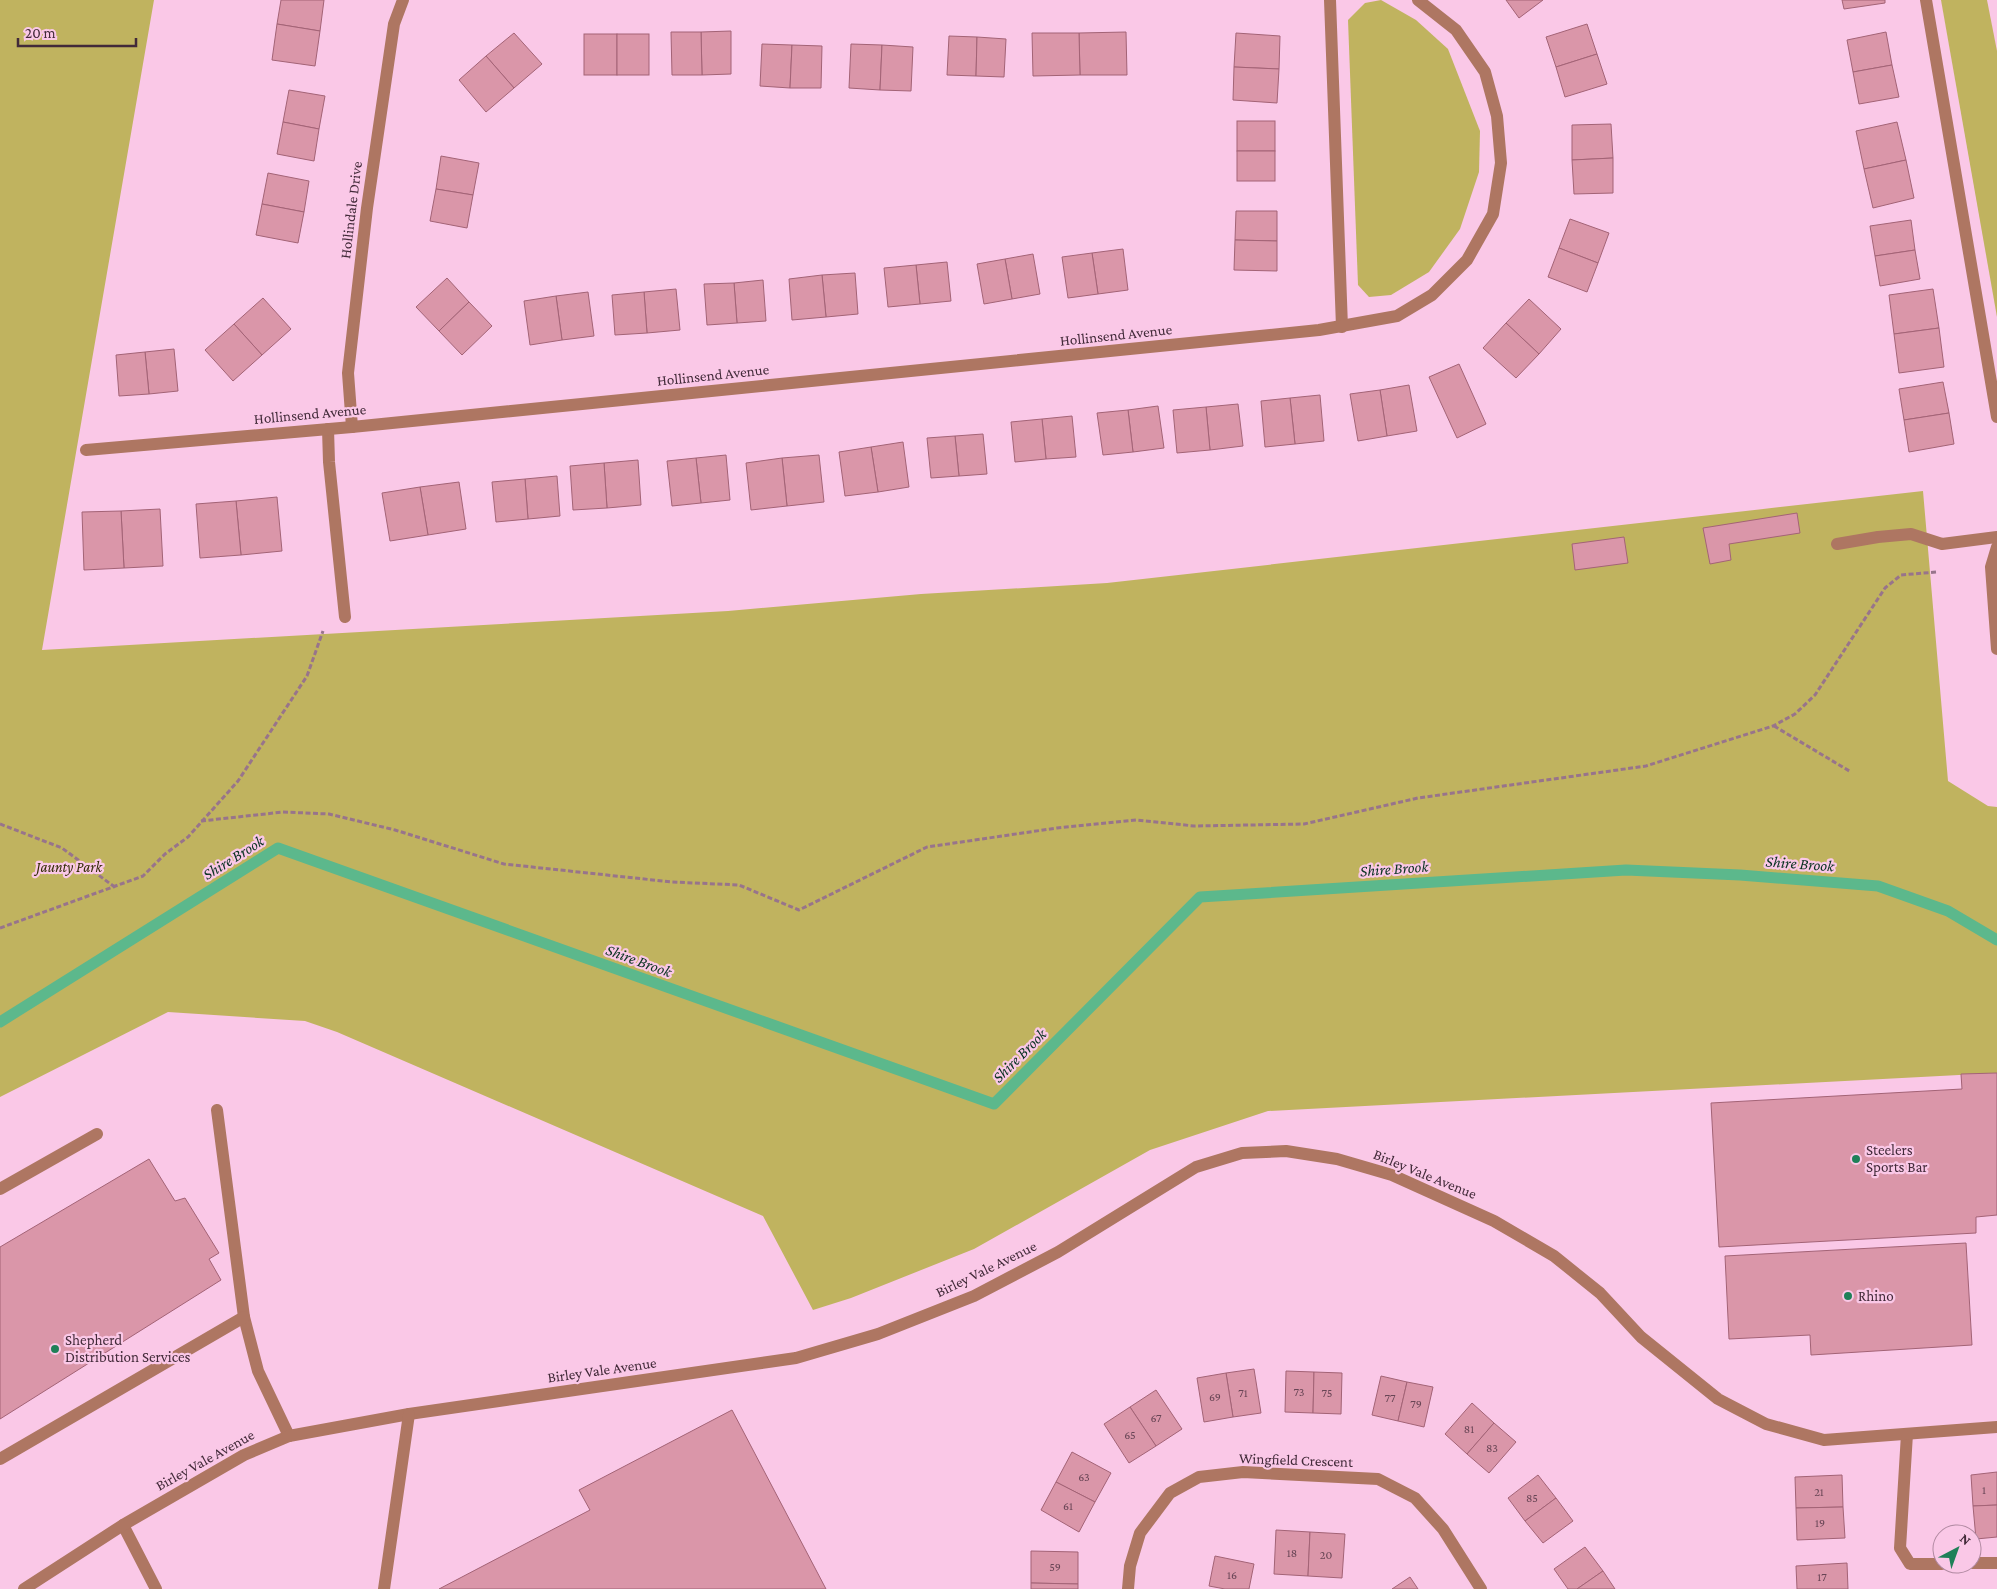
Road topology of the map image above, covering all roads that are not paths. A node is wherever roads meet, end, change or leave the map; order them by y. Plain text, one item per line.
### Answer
1 (403, 0) edge
2 (1330, 0) edge
3 (1418, 0) edge
4 (1926, 0) edge
5 (1342, 328) junction
6 (1997, 417) edge
7 (352, 427) junction
8 (328, 429) junction
9 (86, 450) dead end
10 (1997, 537) edge
11 (1837, 544) dead end
12 (1997, 547) edge
13 (345, 617) dead end
14 (1997, 649) edge
15 (218, 1110) dead end
16 (97, 1134) dead end
17 (0, 1189) edge
18 (244, 1317) junction
19 (409, 1414) junction
20 (1997, 1427) edge
21 (1907, 1434) junction
22 (289, 1436) junction
23 (0, 1459) edge
24 (123, 1525) junction
25 (1982, 1563) edge
26 (1997, 1563) edge
27 (1932, 1564) edge
28 (24, 1589) edge
29 (156, 1589) edge
30 (384, 1589) edge
31 (1128, 1589) edge
32 (1481, 1589) edge

1 - 7 street, Hollindale Drive
2 - 5 street
3 - 5 street, Hollinsend Avenue
4 - 6 street
5 - 7 street, Hollinsend Avenue
7 - 8 street, Hollinsend Avenue
8 - 9 street, Hollinsend Avenue
8 - 13 street
10 - 11 street
12 - 14 street
15 - 18 street
16 - 17 street
18 - 22 street
18 - 23 street
19 - 21 street, Birley Vale Avenue
19 - 22 street, Birley Vale Avenue
19 - 30 street
20 - 21 street, Birley Vale Avenue
21 - 27 street
22 - 24 street, Birley Vale Avenue
24 - 28 street, Birley Vale Avenue
24 - 29 street
25 - 26 street
31 - 32 street, Wingfield Crescent

